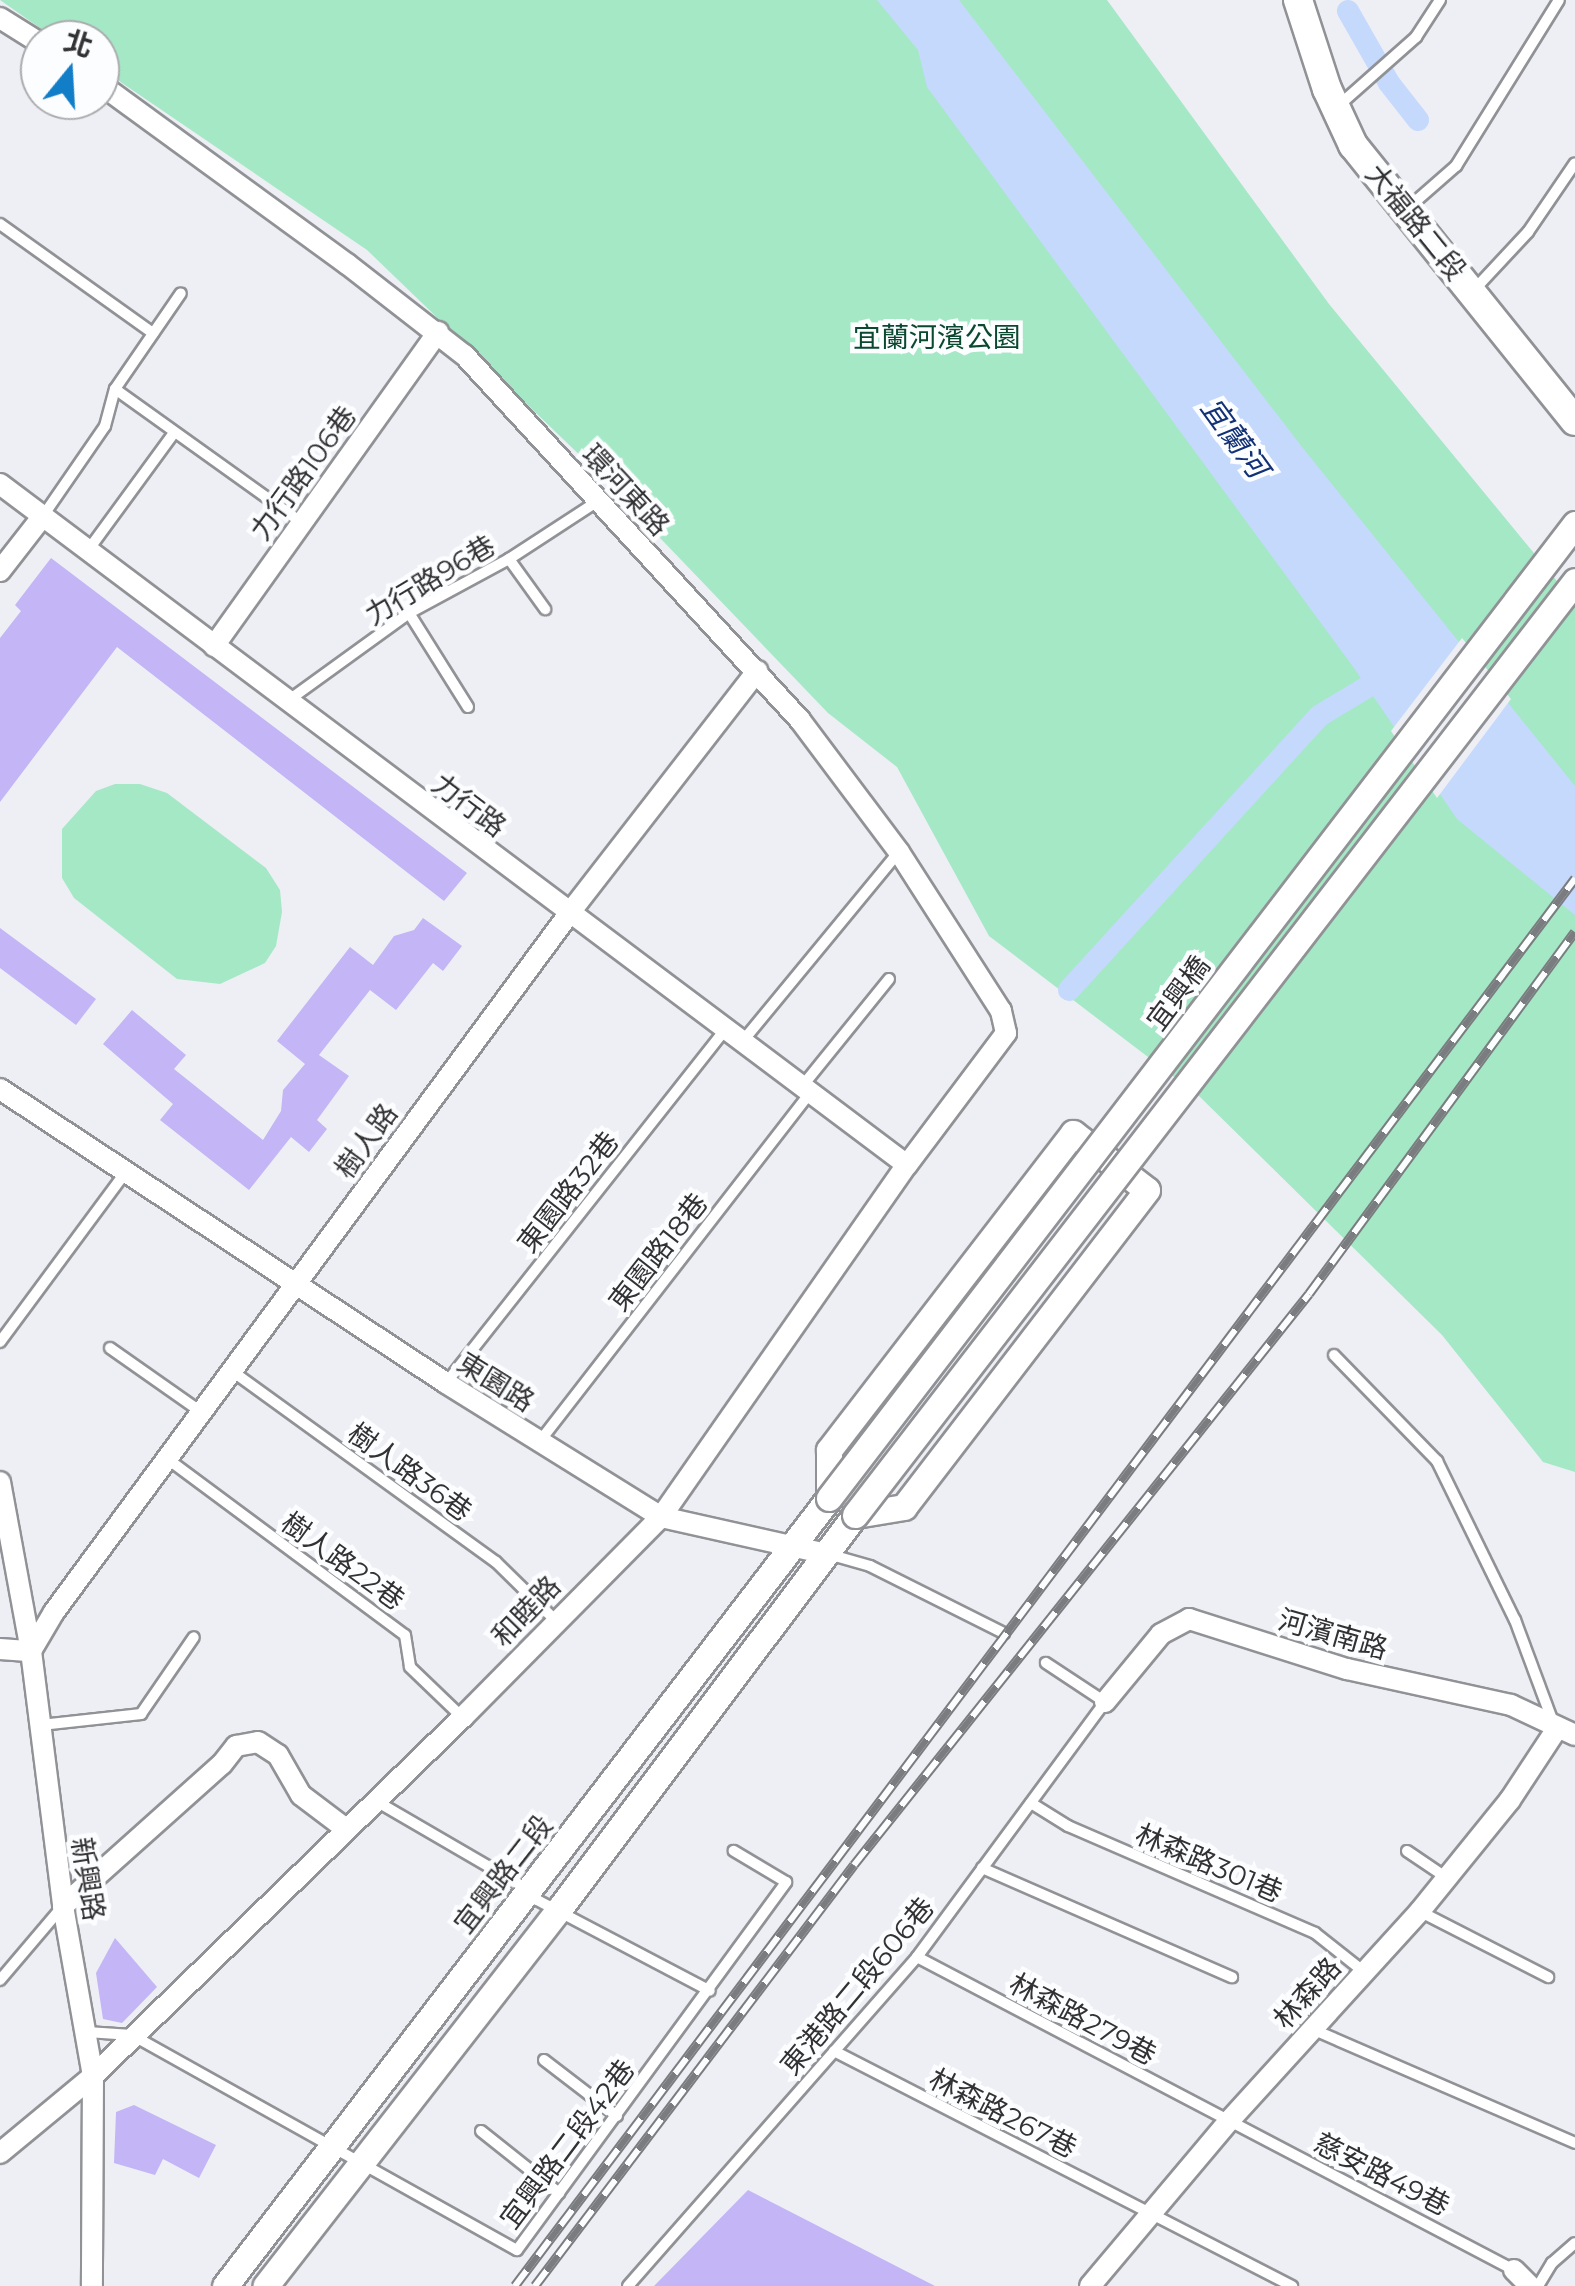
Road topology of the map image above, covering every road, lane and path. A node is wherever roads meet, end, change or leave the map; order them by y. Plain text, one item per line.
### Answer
1 (1298, 0) edge
2 (1440, 0) edge
3 (1559, 0) edge
4 (120, 99) edge
5 (1336, 108) junction
6 (1575, 163) edge
7 (1404, 212) junction
8 (0, 224) edge
9 (1473, 291) junction
10 (180, 293) dead end
11 (438, 332) junction
12 (153, 333) junction
13 (115, 390) junction
14 (1575, 421) edge
15 (174, 433) junction
16 (0, 484) edge
17 (598, 500) junction
18 (42, 517) junction
19 (301, 522) junction
20 (1575, 524) edge
21 (88, 551) junction
22 (509, 559) junction
23 (0, 571) edge
24 (1575, 581) edge
25 (545, 609) dead end
26 (409, 614) junction
27 (214, 646) junction
28 (757, 670) junction
29 (287, 702) junction
30 (468, 707) dead end
31 (899, 852) junction
32 (568, 915) junction
33 (890, 978) dead end
34 (1006, 1032) joint
35 (734, 1035) junction
36 (808, 1087) junction
37 (0, 1089) edge
38 (907, 1165) junction
39 (1044, 1169) junction
40 (126, 1172) junction
41 (1119, 1226) junction
42 (294, 1284) junction
43 (0, 1342) edge
44 (110, 1348) dead end
45 (1334, 1355) dead end
46 (231, 1370) junction
47 (446, 1384) junction
48 (202, 1413) junction
49 (540, 1442) junction
50 (169, 1460) junction
51 (0, 1482) edge
52 (829, 1498) junction
53 (855, 1515) junction
54 (661, 1517) junction
55 (792, 1545) junction
56 (827, 1554) junction
57 (554, 1620) junction
58 (1004, 1632) dead end
59 (194, 1636) dead end
60 (0, 1649) edge
61 (30, 1651) junction
62 (1046, 1663) dead end
63 (1105, 1702) junction
64 (463, 1717) junction
65 (38, 1725) junction
66 (1566, 1732) edge
67 (376, 1800) junction
68 (1031, 1802) junction
69 (346, 1829) junction
70 (734, 1851) dead end
71 (1407, 1851) dead end
72 (982, 1868) junction
73 (1447, 1878) junction
74 (542, 1899) junction
75 (63, 1906) junction
76 (1420, 1911) junction
77 (917, 1957) junction
78 (1363, 1972) junction
79 (1232, 1976) dead end
80 (1548, 1977) dead end
81 (0, 1980) edge
82 (710, 1991) junction
83 (1311, 2029) junction
84 (86, 2032) junction
85 (132, 2035) junction
86 (834, 2051) junction
87 (544, 2060) dead end
88 (93, 2076) junction
89 (617, 2116) junction
90 (1229, 2120) junction
91 (481, 2131) dead end
92 (1575, 2144) edge
93 (328, 2148) junction
94 (0, 2154) edge
95 (359, 2164) junction
96 (559, 2193) junction
97 (1152, 2214) junction
98 (1575, 2242) edge
99 (1514, 2270) joint
100 (92, 2286) edge
101 (225, 2286) edge
102 (265, 2286) edge
103 (628, 2286) edge
104 (1090, 2286) edge
105 (1292, 2286) edge
106 (1534, 2286) edge

1 - 5 main road, 大福路二段
2 - 5 lane
3 - 7 lane
4 - 11 street, 環河東路
5 - 7 main road, 大福路二段
6 - 9 lane
7 - 9 main road, 大福路二段
8 - 12 lane
9 - 14 main road, 大福路二段
10 - 12 lane
11 - 17 street, 環河東路
11 - 19 street, 力行路106巷
12 - 13 lane
13 - 15 lane
13 - 18 lane
15 - 19 lane
15 - 21 lane
16 - 18 street, 力行路
17 - 22 lane, 力行路96巷
17 - 28 street, 環河東路
18 - 21 street, 力行路
18 - 23 street
19 - 27 street, 力行路106巷
20 - 52 street, 宜興橋, bridge
21 - 27 street, 力行路
22 - 25 lane
22 - 26 lane, 力行路96巷
24 - 53 street, bridge
26 - 29 lane, 力行路96巷
26 - 30 lane
27 - 29 street, 力行路
28 - 31 street, 環河東路
28 - 32 street, 樹人路
29 - 32 street, 力行路
31 - 34 street, 環河東路
31 - 35 lane, 東園路32巷
32 - 35 street, 力行路
32 - 42 street, 樹人路
33 - 36 lane, 東園路18巷
34 - 38 street, 和睦路
35 - 36 street, 力行路
35 - 47 lane, 東園路32巷
36 - 38 street, 力行路
36 - 49 lane, 東園路18巷
37 - 40 street, 東園路
38 - 54 street, 和睦路
39 - 41 street
39 - 41 street
39 - 52 street
40 - 42 street, 東園路
40 - 43 lane
41 - 53 street
42 - 46 street, 樹人路
42 - 47 street, 東園路
44 - 48 lane
45 - 66 lane
46 - 48 street, 樹人路
46 - 57 lane, 樹人路36巷
47 - 49 street, 東園路
48 - 50 street, 樹人路
49 - 54 street, 東園路
50 - 61 street, 樹人路
50 - 64 lane, 樹人路22巷
51 - 61 street, 新興路
52 - 55 street, 宜興路二段
53 - 56 street, 宜興路二段
54 - 55 street, 東園路
54 - 57 street, 和睦路
55 - 56 street, 東園路
55 - 74 street, 宜興路二段
56 - 58 lane, 東園路
56 - 74 street, 宜興路二段
57 - 64 street, 和睦路
59 - 65 lane
60 - 61 street
61 - 65 street, 新興路
62 - 63 lane
63 - 66 street, 河濱南路
63 - 68 lane, 東港路二段606巷
64 - 67 street, 和睦路
65 - 75 street, 新興路
66 - 73 street, 林森路
67 - 69 street, 和睦路
67 - 74 lane
68 - 72 lane, 東港路二段606巷
68 - 78 lane, 林森路301巷
69 - 75 street
69 - 85 street, 和睦路
70 - 82 lane, 宜興路二段42巷
71 - 73 lane
72 - 77 lane, 東港路二段606巷
72 - 79 lane
73 - 76 street, 林森路
74 - 82 lane
74 - 93 street, 宜興路二段
74 - 95 street, 宜興路二段
75 - 81 lane
75 - 84 street, 新興路
76 - 78 street, 林森路
76 - 80 lane
77 - 86 lane, 東港路二段606巷
77 - 90 lane, 林森路279巷
78 - 83 street, 林森路
82 - 89 lane, 宜興路二段42巷
83 - 90 street, 林森路
83 - 92 lane
84 - 85 lane
84 - 88 street, 新興路
85 - 88 street, 和睦路
85 - 93 lane, 宜興路二段42巷
86 - 97 lane, 林森路267巷
86 - 103 lane, 東港路二段606巷
87 - 89 lane
88 - 94 street, 和睦路
88 - 100 street, 新興路
89 - 96 lane, 宜興路二段42巷
90 - 97 street, 林森路
90 - 99 lane, 慈安路49巷
91 - 96 lane
93 - 95 lane, 宜興路二段42巷
93 - 101 street, 宜興路二段
95 - 96 lane, 宜興路二段42巷
95 - 102 street, 宜興路二段
97 - 104 street, 林森路
97 - 105 lane, 林森路267巷
98 - 106 lane
99 - 106 street

